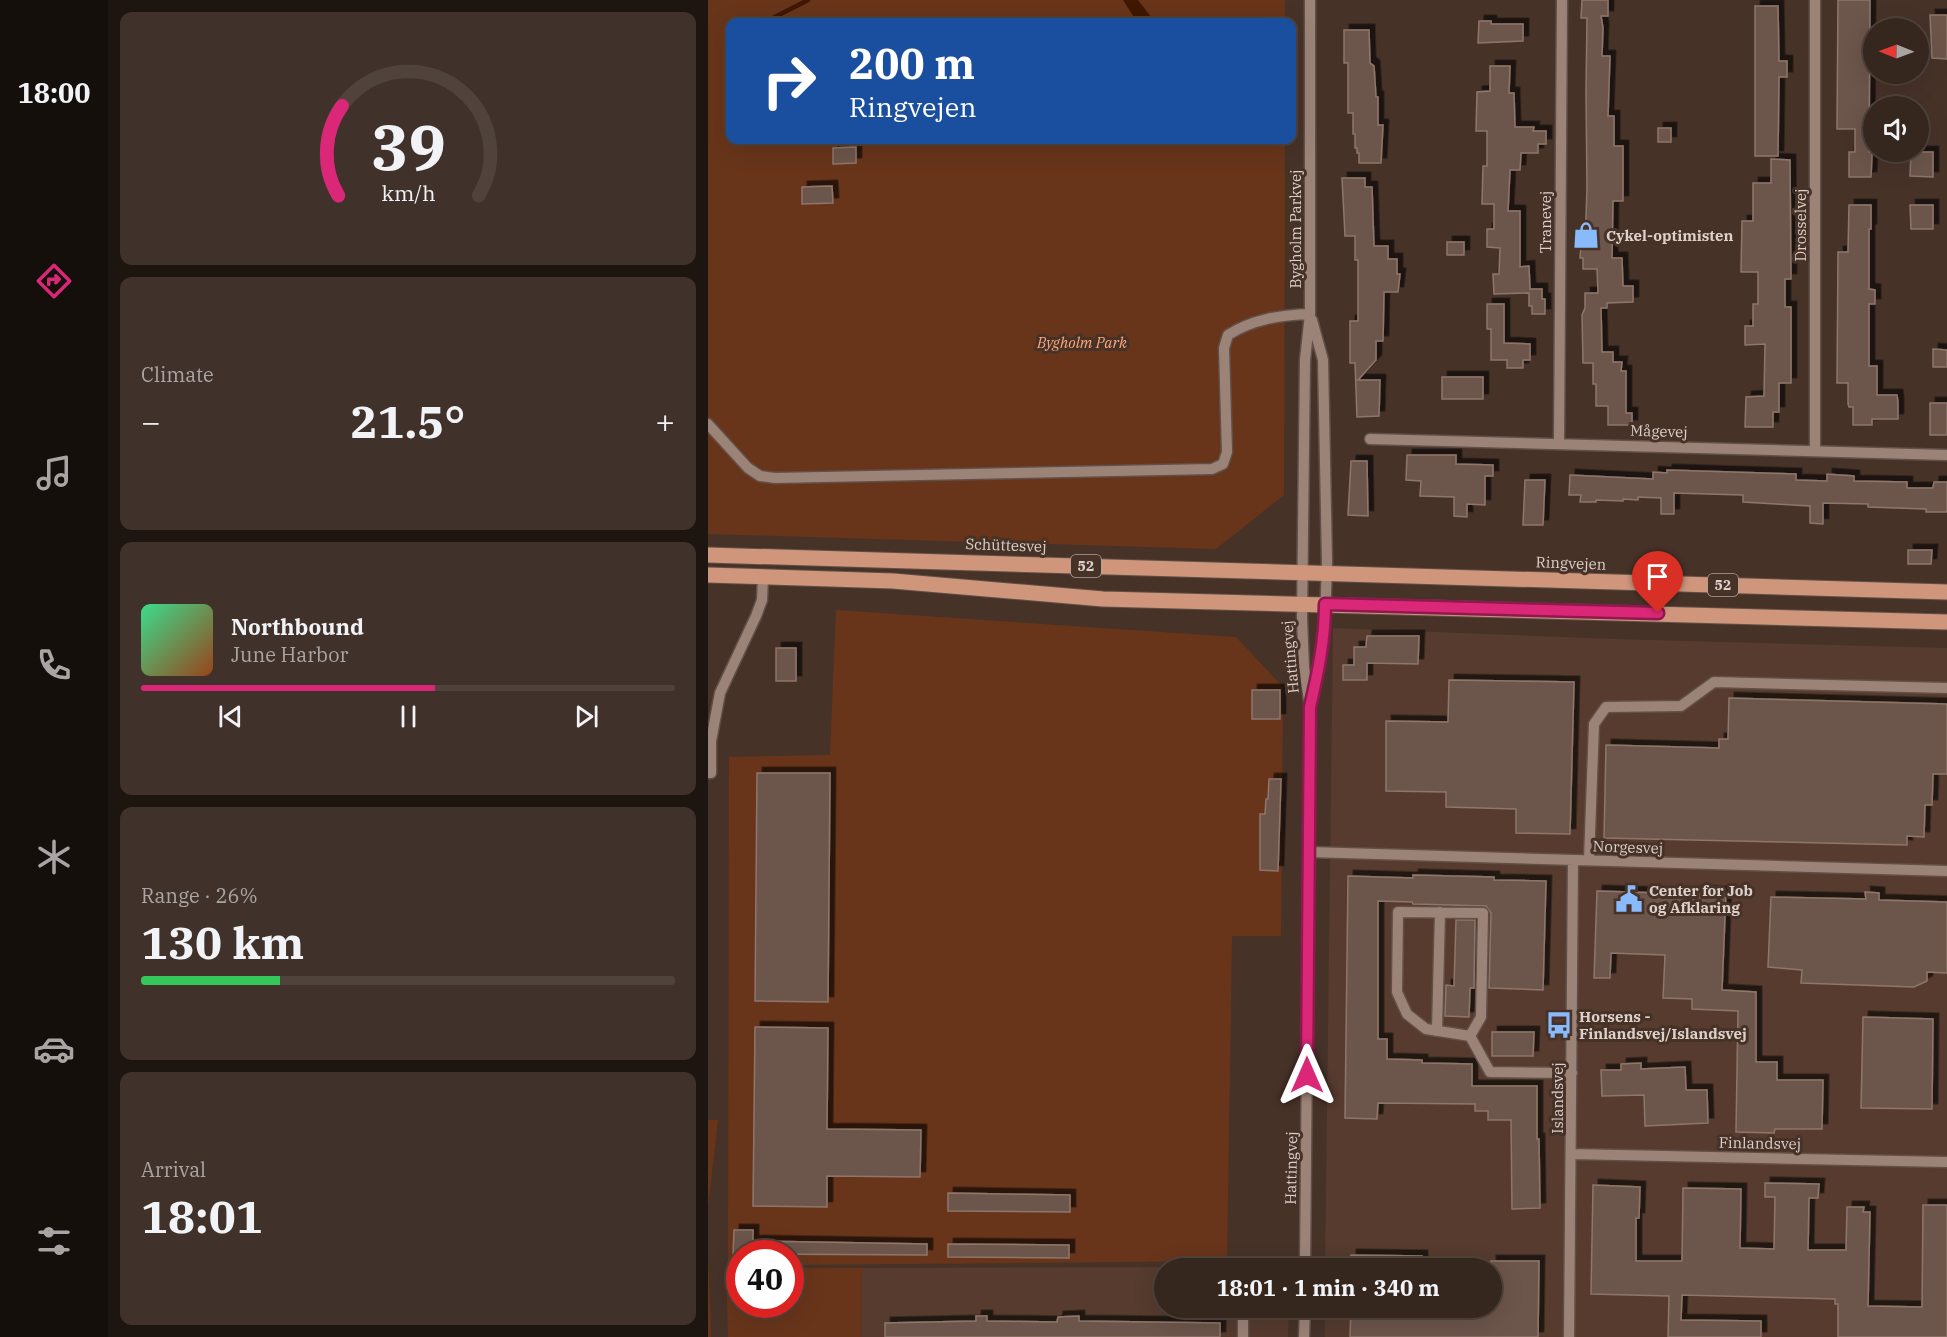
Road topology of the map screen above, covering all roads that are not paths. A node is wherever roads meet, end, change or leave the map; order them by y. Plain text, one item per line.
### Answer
1 (1310, 0) edge
2 (1562, 0) edge
3 (1815, 0) edge
4 (1310, 314) junction
5 (708, 424) edge
6 (1370, 439) dead end
7 (1559, 443) junction
8 (1815, 451) junction
9 (1947, 455) edge
10 (708, 555) edge
11 (1302, 572) junction
12 (1327, 573) junction
13 (708, 574) edge
14 (764, 576) junction
15 (1947, 592) edge
16 (1302, 604) junction
17 (1325, 604) junction
18 (1947, 622) edge
19 (1947, 688) edge
20 (1310, 707) junction
21 (708, 773) edge
22 (1309, 852) junction
23 (1573, 860) junction
24 (1589, 861) junction
25 (1947, 871) edge
26 (1440, 912) junction
27 (1437, 1031) junction
28 (1470, 1036) junction
29 (1572, 1073) junction
30 (1571, 1154) junction
31 (1947, 1162) edge
32 (1305, 1258) edge
33 (1243, 1318) edge
34 (1305, 1318) edge
35 (1243, 1337) edge
36 (1304, 1337) edge
37 (1569, 1337) edge

1 - 4 street, Bygholm Parkvej
2 - 7 street, Tranevej
3 - 8 street, Drosselvej
4 - 5 street
4 - 11 street, Bygholm Parkvej
4 - 12 street, Bygholm Parkvej
6 - 7 street, Mågevej
7 - 8 street, Mågevej
8 - 9 street, Mågevej
10 - 11 main road, Schüttesvej / 52
11 - 12 main road, Ringvejen / 52
11 - 16 street, Bygholm Parkvej
12 - 15 main road, Ringvejen / 52
12 - 17 street, Bygholm Parkvej
13 - 14 main road, 52
14 - 16 main road, 52
14 - 21 street
16 - 17 main road, 52
16 - 20 street, Hattingvej
17 - 18 main road, 52
17 - 20 street, Hattingvej
19 - 24 street
20 - 22 street, Hattingvej
22 - 23 street, Norgesvej
22 - 32 street, Hattingvej
23 - 24 street, Norgesvej
23 - 29 street, Islandsvej
24 - 25 street, Norgesvej
26 - 27 street
26 - 27 street
26 - 28 street
27 - 28 street
28 - 29 street
29 - 30 street, Islandsvej
30 - 31 street, Finlandsvej
30 - 37 street, Islandsvej
33 - 35 street
34 - 36 street

